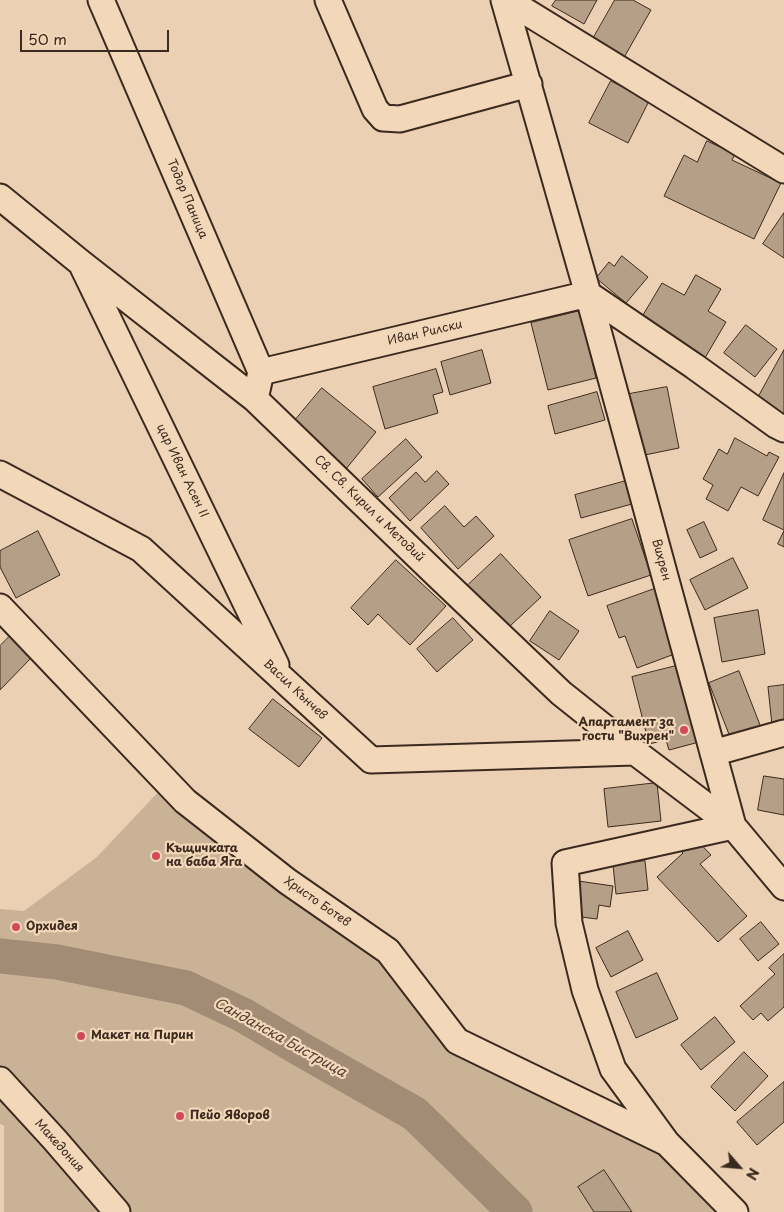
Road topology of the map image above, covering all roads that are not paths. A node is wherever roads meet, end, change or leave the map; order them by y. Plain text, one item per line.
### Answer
1 (101, 0) edge
2 (328, 0) edge
3 (506, 0) edge
4 (529, 84) junction
5 (784, 170) edge
6 (0, 197) edge
7 (81, 263) junction
8 (588, 294) junction
9 (261, 372) junction
10 (255, 399) junction
11 (784, 428) edge
12 (0, 474) edge
13 (5, 622) edge
14 (282, 678) junction
15 (784, 733) edge
16 (635, 752) junction
17 (713, 753) junction
18 (733, 826) junction
19 (780, 882) edge
20 (0, 1080) edge
21 (667, 1142) junction
22 (117, 1212) edge
23 (735, 1212) edge

1 - 9 street, Тодор Паница
2 - 4 street
3 - 4 street, Вихрен
3 - 5 street
4 - 8 street, Вихрен
6 - 7 street, Св. Св. Кирил и Методий
7 - 10 street, Св. Св. Кирил и Методий
7 - 14 street, цар Иван Асен II
8 - 9 street, Иван Рилски
8 - 11 street
8 - 17 street, Вихрен
9 - 10 street
10 - 16 street, Св. Св. Кирил и Методий
12 - 14 street, Васил Кънчев
13 - 21 street, Христо Ботев
14 - 16 street, Васил Кънчев
15 - 17 street
16 - 18 street, Св. Св. Кирил и Методий
17 - 18 street, Вихрен
18 - 19 street
18 - 21 street
20 - 22 street, Македония
21 - 23 street

